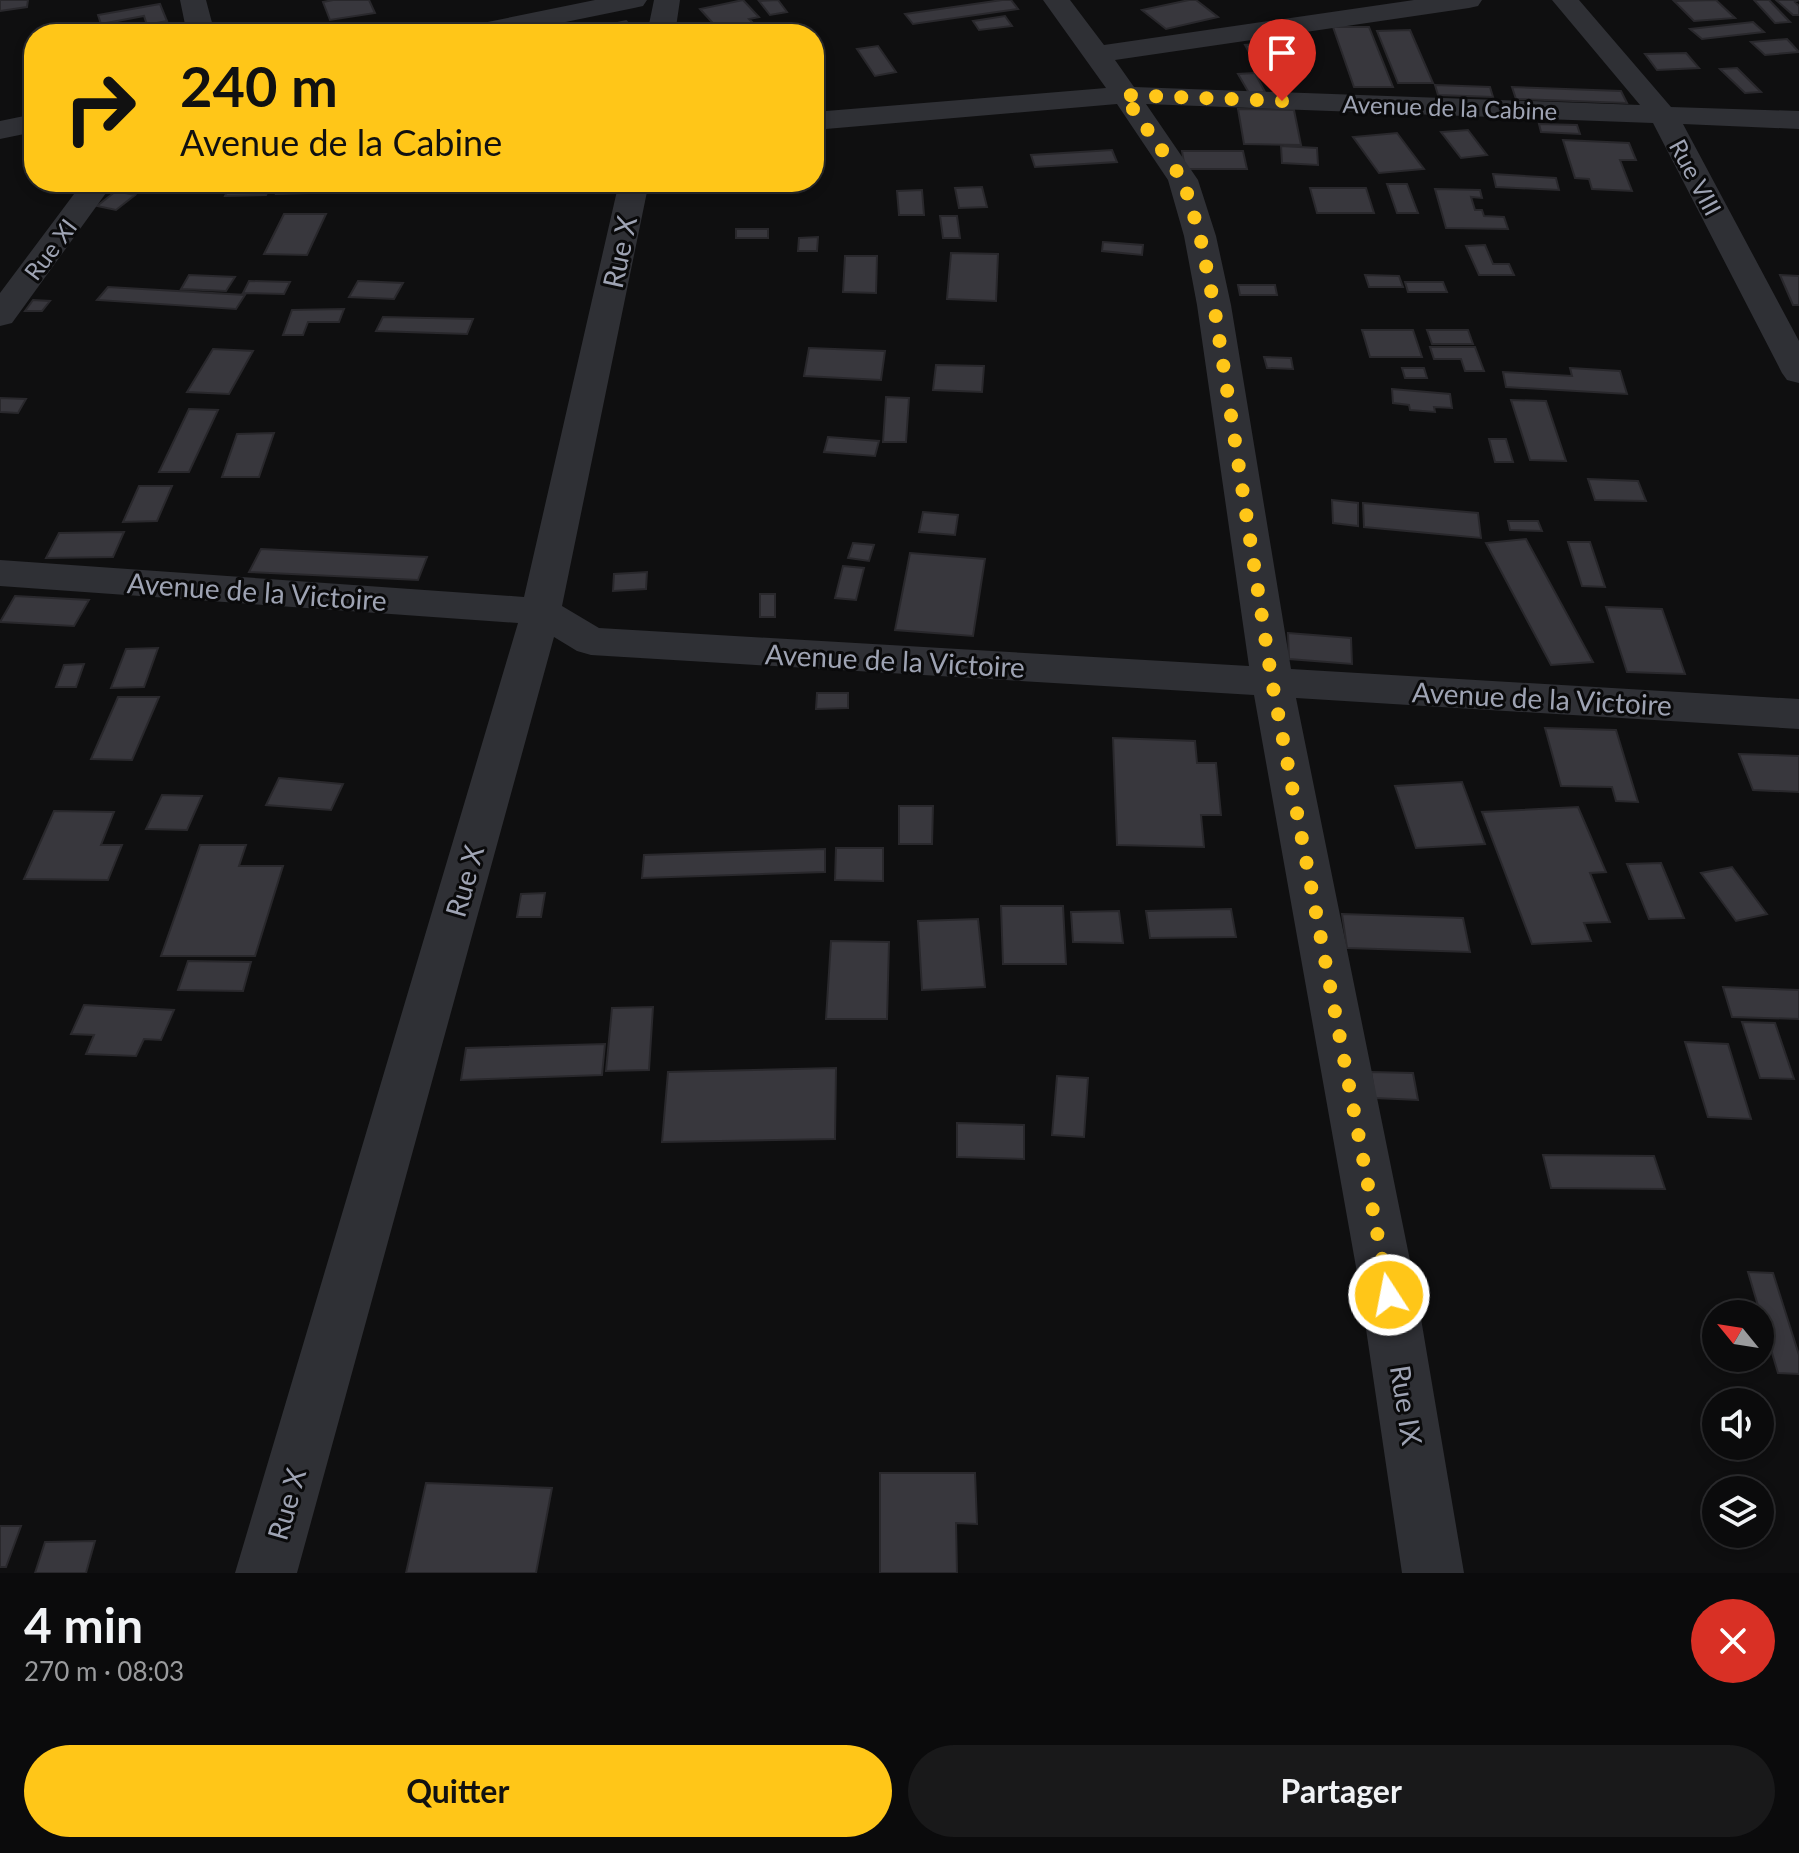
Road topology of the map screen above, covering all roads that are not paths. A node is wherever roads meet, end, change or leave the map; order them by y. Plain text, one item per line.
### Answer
1 (193, 0) edge
2 (634, 0) edge
3 (667, 0) edge
4 (1056, 0) edge
5 (1469, 0) edge
6 (1565, 0) edge
7 (597, 4) edge
8 (199, 24) edge
9 (511, 24) edge
10 (663, 24) edge
11 (1097, 54) junction
12 (1123, 95) junction
13 (1664, 116) junction
14 (824, 120) edge
15 (1799, 120) edge
16 (24, 125) edge
17 (0, 130) edge
18 (92, 192) edge
19 (632, 192) edge
20 (0, 316) edge
21 (1799, 373) edge
22 (0, 573) edge
23 (541, 611) junction
24 (1272, 682) junction
25 (1799, 714) edge
26 (266, 1573) edge
27 (1433, 1573) edge

1 - 8 street
2 - 7 street
3 - 10 street
4 - 11 street, Rue IX
5 - 11 street
6 - 13 street, Rue VIII
7 - 9 street
11 - 12 street, Rue IX
12 - 13 street, Avenue de la Cabine
12 - 14 street, Avenue de la Cabine
12 - 24 street, Rue IX
13 - 15 street, Avenue de la Cabine
13 - 21 street, Rue VIII
16 - 17 street
18 - 20 street, Rue XI
19 - 23 street, Rue X
22 - 23 street, Avenue de la Victoire
23 - 24 street, Avenue de la Victoire
23 - 26 street, Rue X
24 - 25 street, Avenue de la Victoire
24 - 27 street, Rue IX

